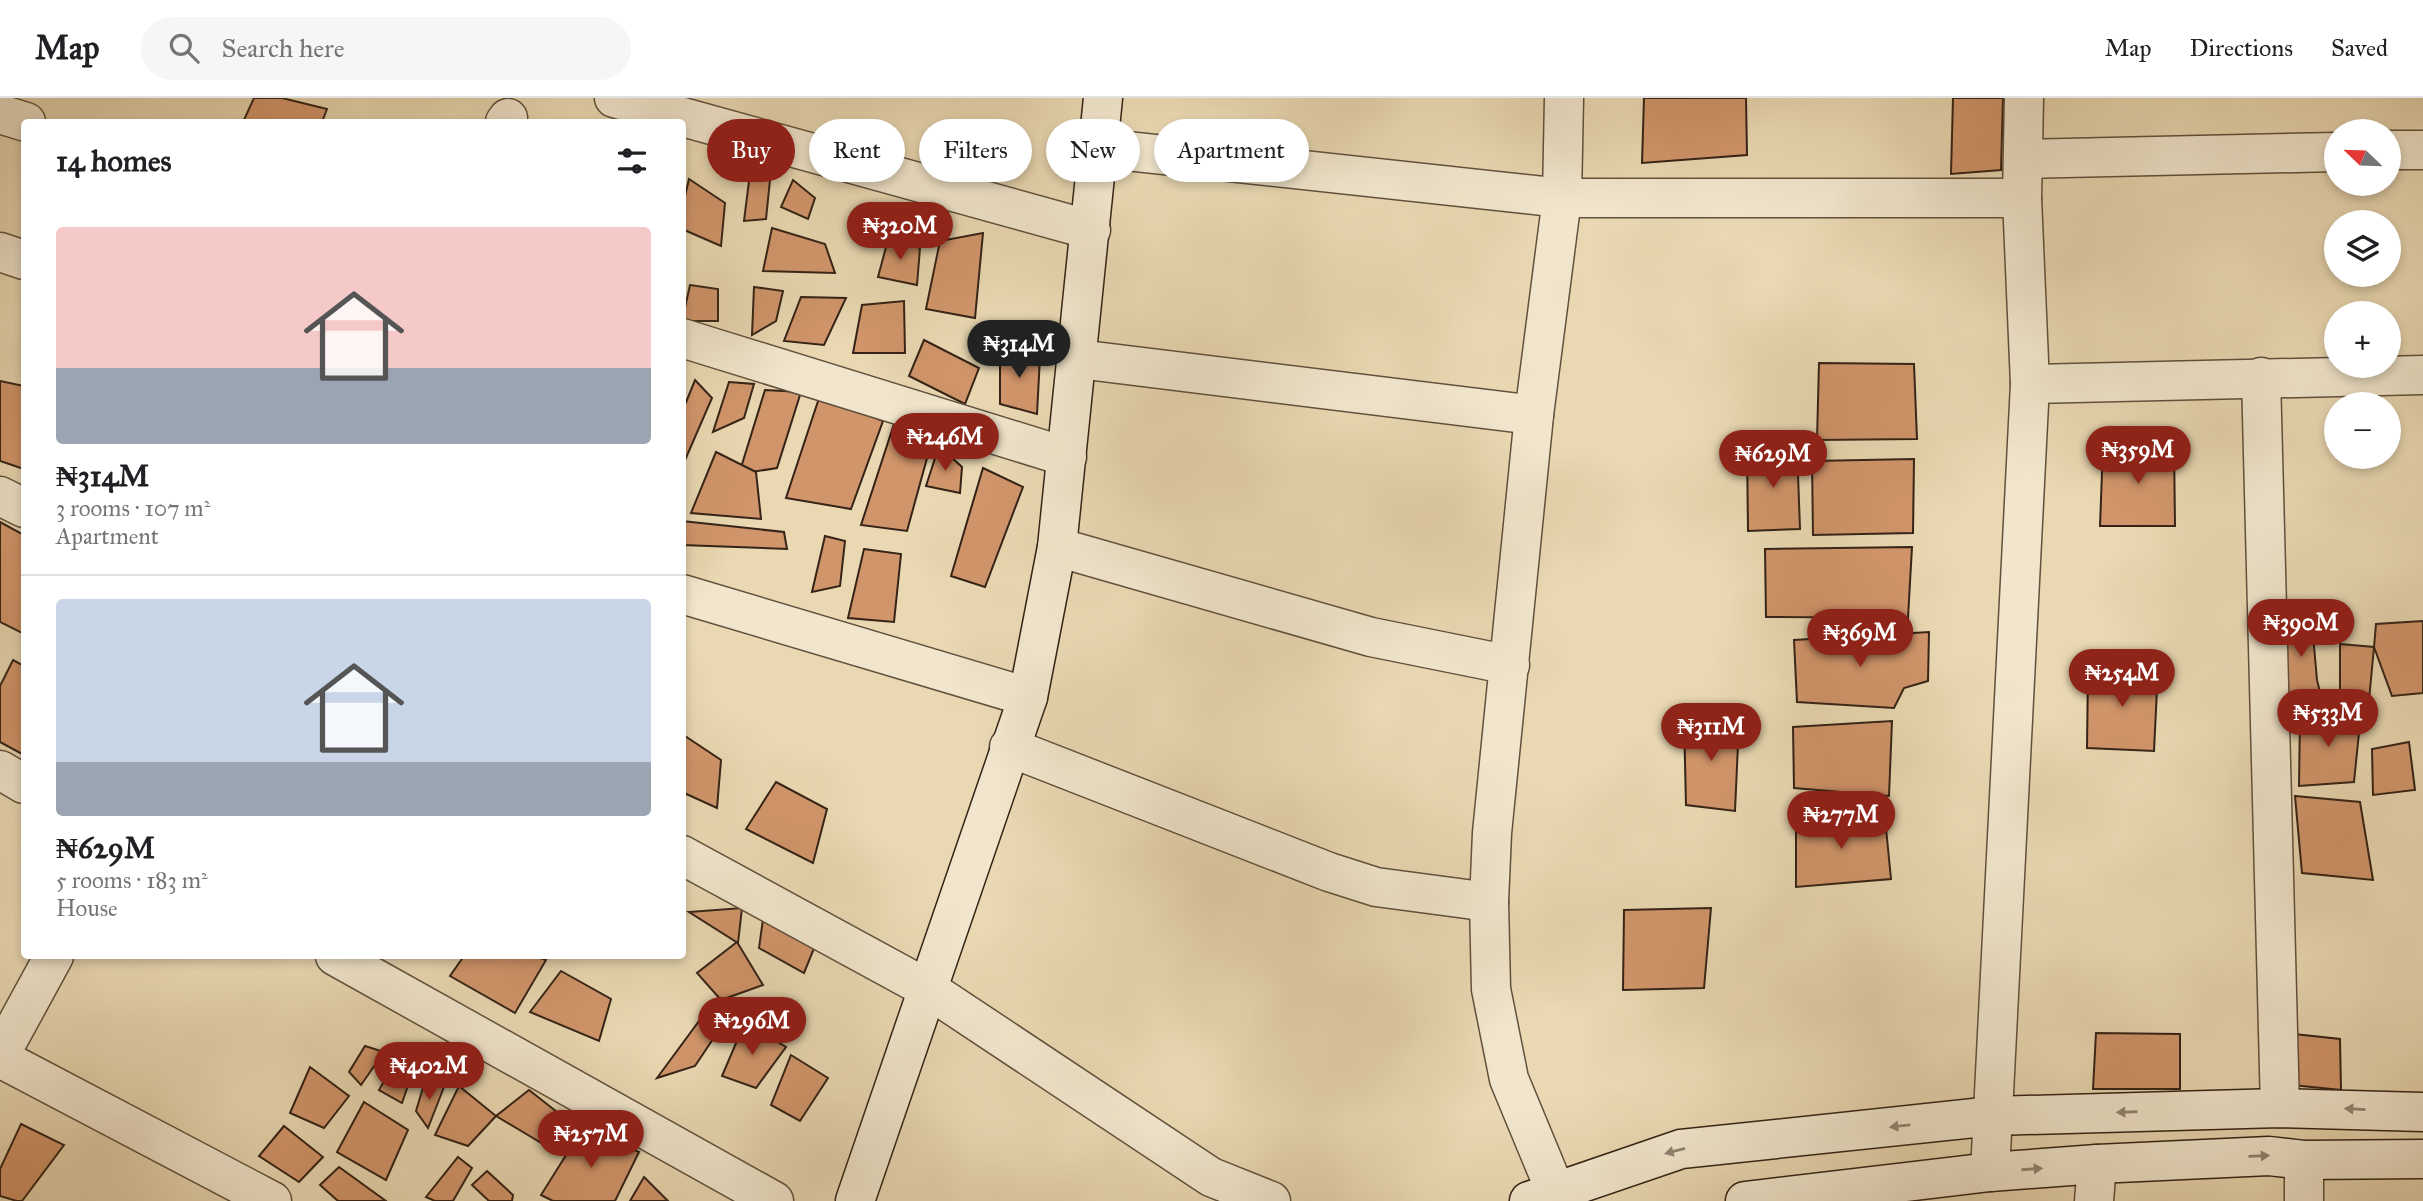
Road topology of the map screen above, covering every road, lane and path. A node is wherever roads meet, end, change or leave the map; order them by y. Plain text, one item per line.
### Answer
1 (614, 98) edge
2 (1103, 98) edge
3 (1564, 98) edge
4 (2024, 98) edge
5 (0, 114) edge
6 (1101, 119) edge
7 (21, 120) edge
8 (2423, 149) edge
9 (2401, 150) edge
10 (1140, 152) edge
11 (2324, 152) edge
12 (2025, 159) junction
13 (1096, 182) edge
14 (1562, 198) junction
15 (2022, 198) junction
16 (1091, 230) junction
17 (0, 252) edge
18 (21, 259) edge
19 (686, 339) edge
20 (1078, 359) junction
21 (2423, 375) edge
22 (2261, 377) junction
23 (2030, 384) junction
24 (1534, 415) junction
25 (1067, 457) junction
26 (0, 496) edge
27 (21, 506) edge
28 (1057, 547) junction
29 (686, 595) edge
30 (1510, 665) junction
31 (1028, 697) junction
32 (1009, 747) junction
33 (0, 770) edge
34 (21, 781) edge
35 (686, 857) edge
36 (1489, 902) junction
37 (52, 959) edge
38 (340, 959) edge
39 (928, 989) junction
40 (0, 1057) edge
41 (2280, 1108) junction
42 (2423, 1112) edge
43 (1993, 1116) junction
44 (2423, 1159) edge
45 (2304, 1160) junction
46 (1990, 1172) junction
47 (2096, 1183) edge
48 (1542, 1195) edge
49 (272, 1201) edge
50 (774, 1201) edge
51 (855, 1201) edge
52 (1271, 1201) edge
53 (1745, 1201) edge
54 (2304, 1201) edge

1 - 16 street
2 - 6 street
3 - 14 street
4 - 12 street
5 - 7 street
8 - 9 street
10 - 14 street
11 - 12 street
12 - 15 street
13 - 16 street
14 - 15 street
14 - 24 street
15 - 23 street
16 - 20 street
17 - 18 street
19 - 25 street
20 - 24 street
20 - 25 street
21 - 22 street
22 - 23 street
22 - 41 street
23 - 43 street
24 - 30 street
25 - 28 street
26 - 27 street
28 - 30 street
28 - 31 street
29 - 31 street
30 - 36 street
31 - 32 street
32 - 36 street
32 - 39 street
33 - 34 street
35 - 39 street
36 - 48 street
37 - 40 street
38 - 50 street
39 - 51 street
39 - 52 street
40 - 49 street
42 -> 41 street
41 -> 43 street
43 - 46 street
43 -> 48 street
44 - 45 street
47 -> 45 street
45 - 54 street
46 -> 47 street
46 - 53 street

